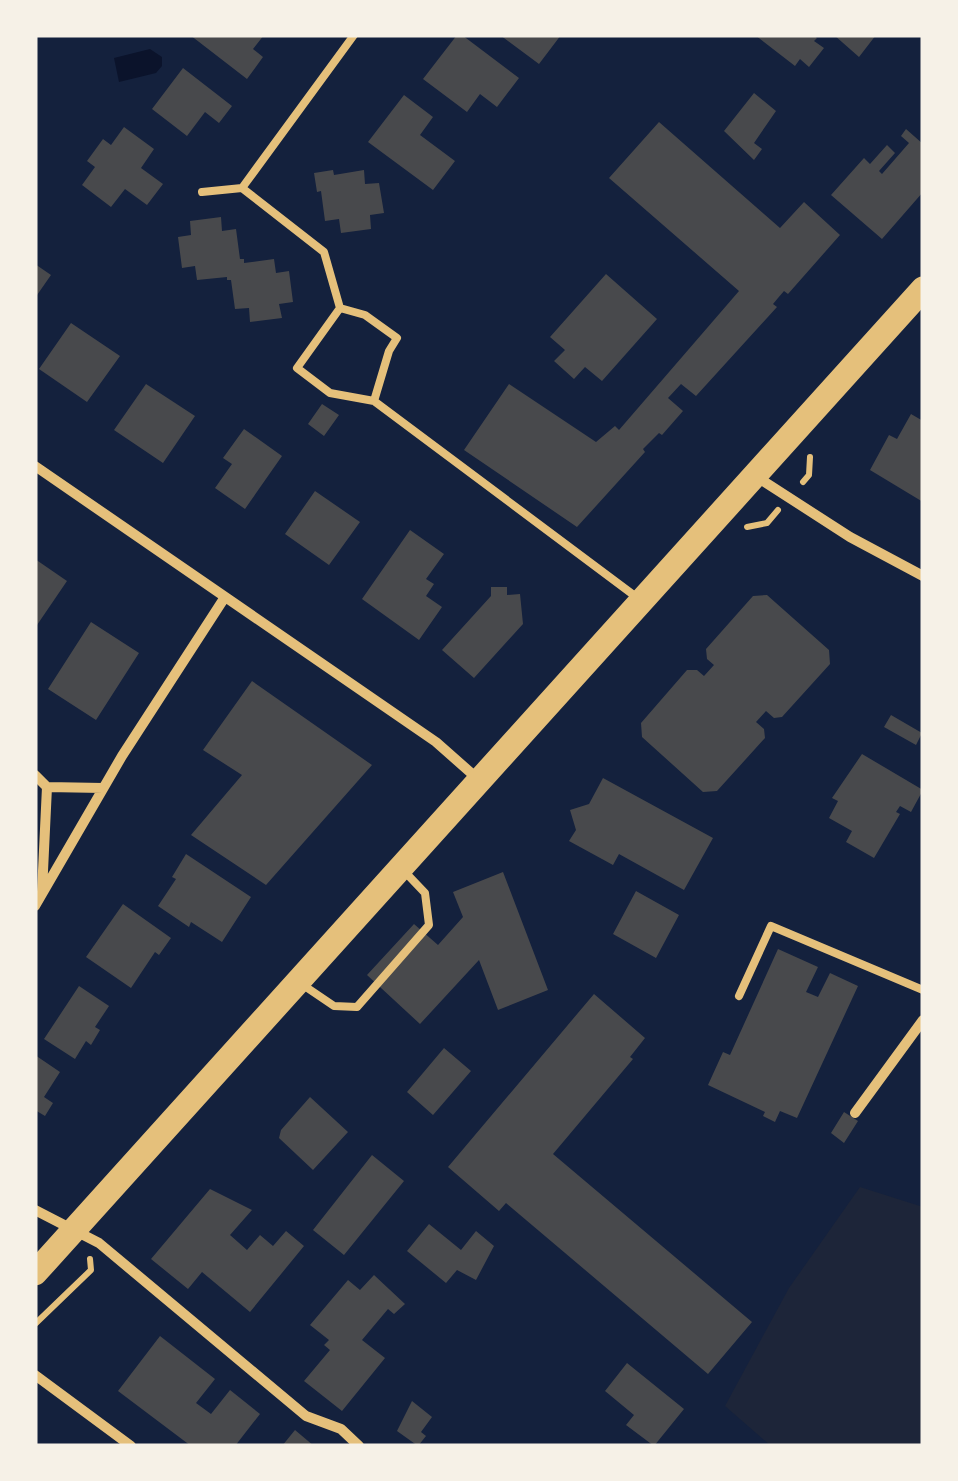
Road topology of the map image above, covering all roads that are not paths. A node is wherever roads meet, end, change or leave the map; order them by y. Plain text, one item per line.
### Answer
1 (354, 35) edge
2 (242, 188) junction
3 (202, 192) dead end
4 (923, 289) edge
5 (340, 308) junction
6 (374, 400) junction
7 (35, 466) edge
8 (756, 476) junction
9 (923, 576) edge
10 (226, 597) junction
11 (643, 602) junction
12 (35, 775) edge
13 (480, 782) junction
14 (46, 787) junction
15 (103, 788) junction
16 (39, 838) edge
17 (402, 870) junction
18 (42, 894) junction
19 (35, 906) edge
20 (299, 983) junction
21 (923, 990) edge
22 (739, 996) dead end
23 (923, 1020) edge
24 (855, 1113) dead end
25 (35, 1210) edge
26 (82, 1241) junction
27 (35, 1274) edge
28 (35, 1375) edge
29 (131, 1446) edge
30 (359, 1446) edge

1 - 2 lane
2 - 3 lane
2 - 5 lane
4 - 8 main road
5 - 6 lane
5 - 6 lane
6 - 11 lane
7 - 10 street
8 - 9 street
8 - 11 main road
10 - 13 street
10 - 15 street
11 - 13 main road
12 - 14 street
13 - 17 main road
14 - 15 street
14 - 16 street
15 - 18 street
16 - 18 street
17 - 20 main road
17 - 20 lane
18 - 19 street
20 - 26 main road
21 - 22 lane
23 - 24 street
25 - 26 street
26 - 27 main road
26 - 30 street
28 - 29 street

